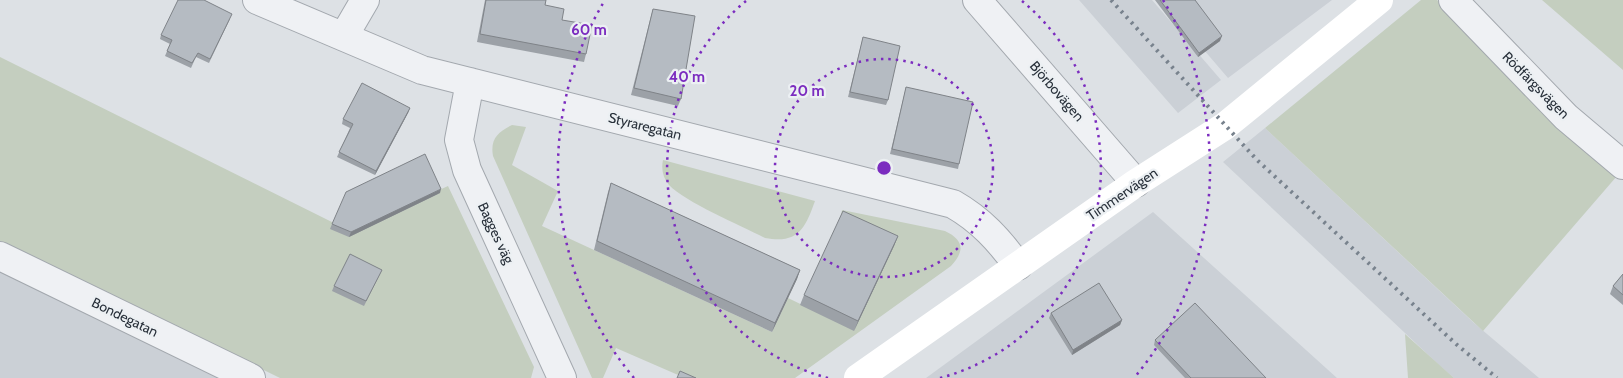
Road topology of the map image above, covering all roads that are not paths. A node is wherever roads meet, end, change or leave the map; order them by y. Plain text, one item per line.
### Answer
1 (258, 0) edge
2 (365, 0) edge
3 (977, 0) edge
4 (1379, 0) edge
5 (1454, 0) edge
6 (344, 36) junction
7 (470, 82) junction
8 (1623, 166) edge
9 (1136, 183) junction
10 (0, 256) edge
11 (1018, 266) junction
12 (251, 378) edge
13 (562, 378) edge
14 (858, 378) edge

1 - 6 street, Styraregatan
2 - 6 street
3 - 9 street, Björbovägen
4 - 9 street, Timmervägen
5 - 8 street, Rödfärgsvägen
6 - 7 street, Styraregatan
7 - 11 street, Styraregatan
7 - 13 street, Bagges väg
9 - 11 street, Timmervägen
10 - 12 street, Bondegatan
11 - 14 street, Timmervägen

